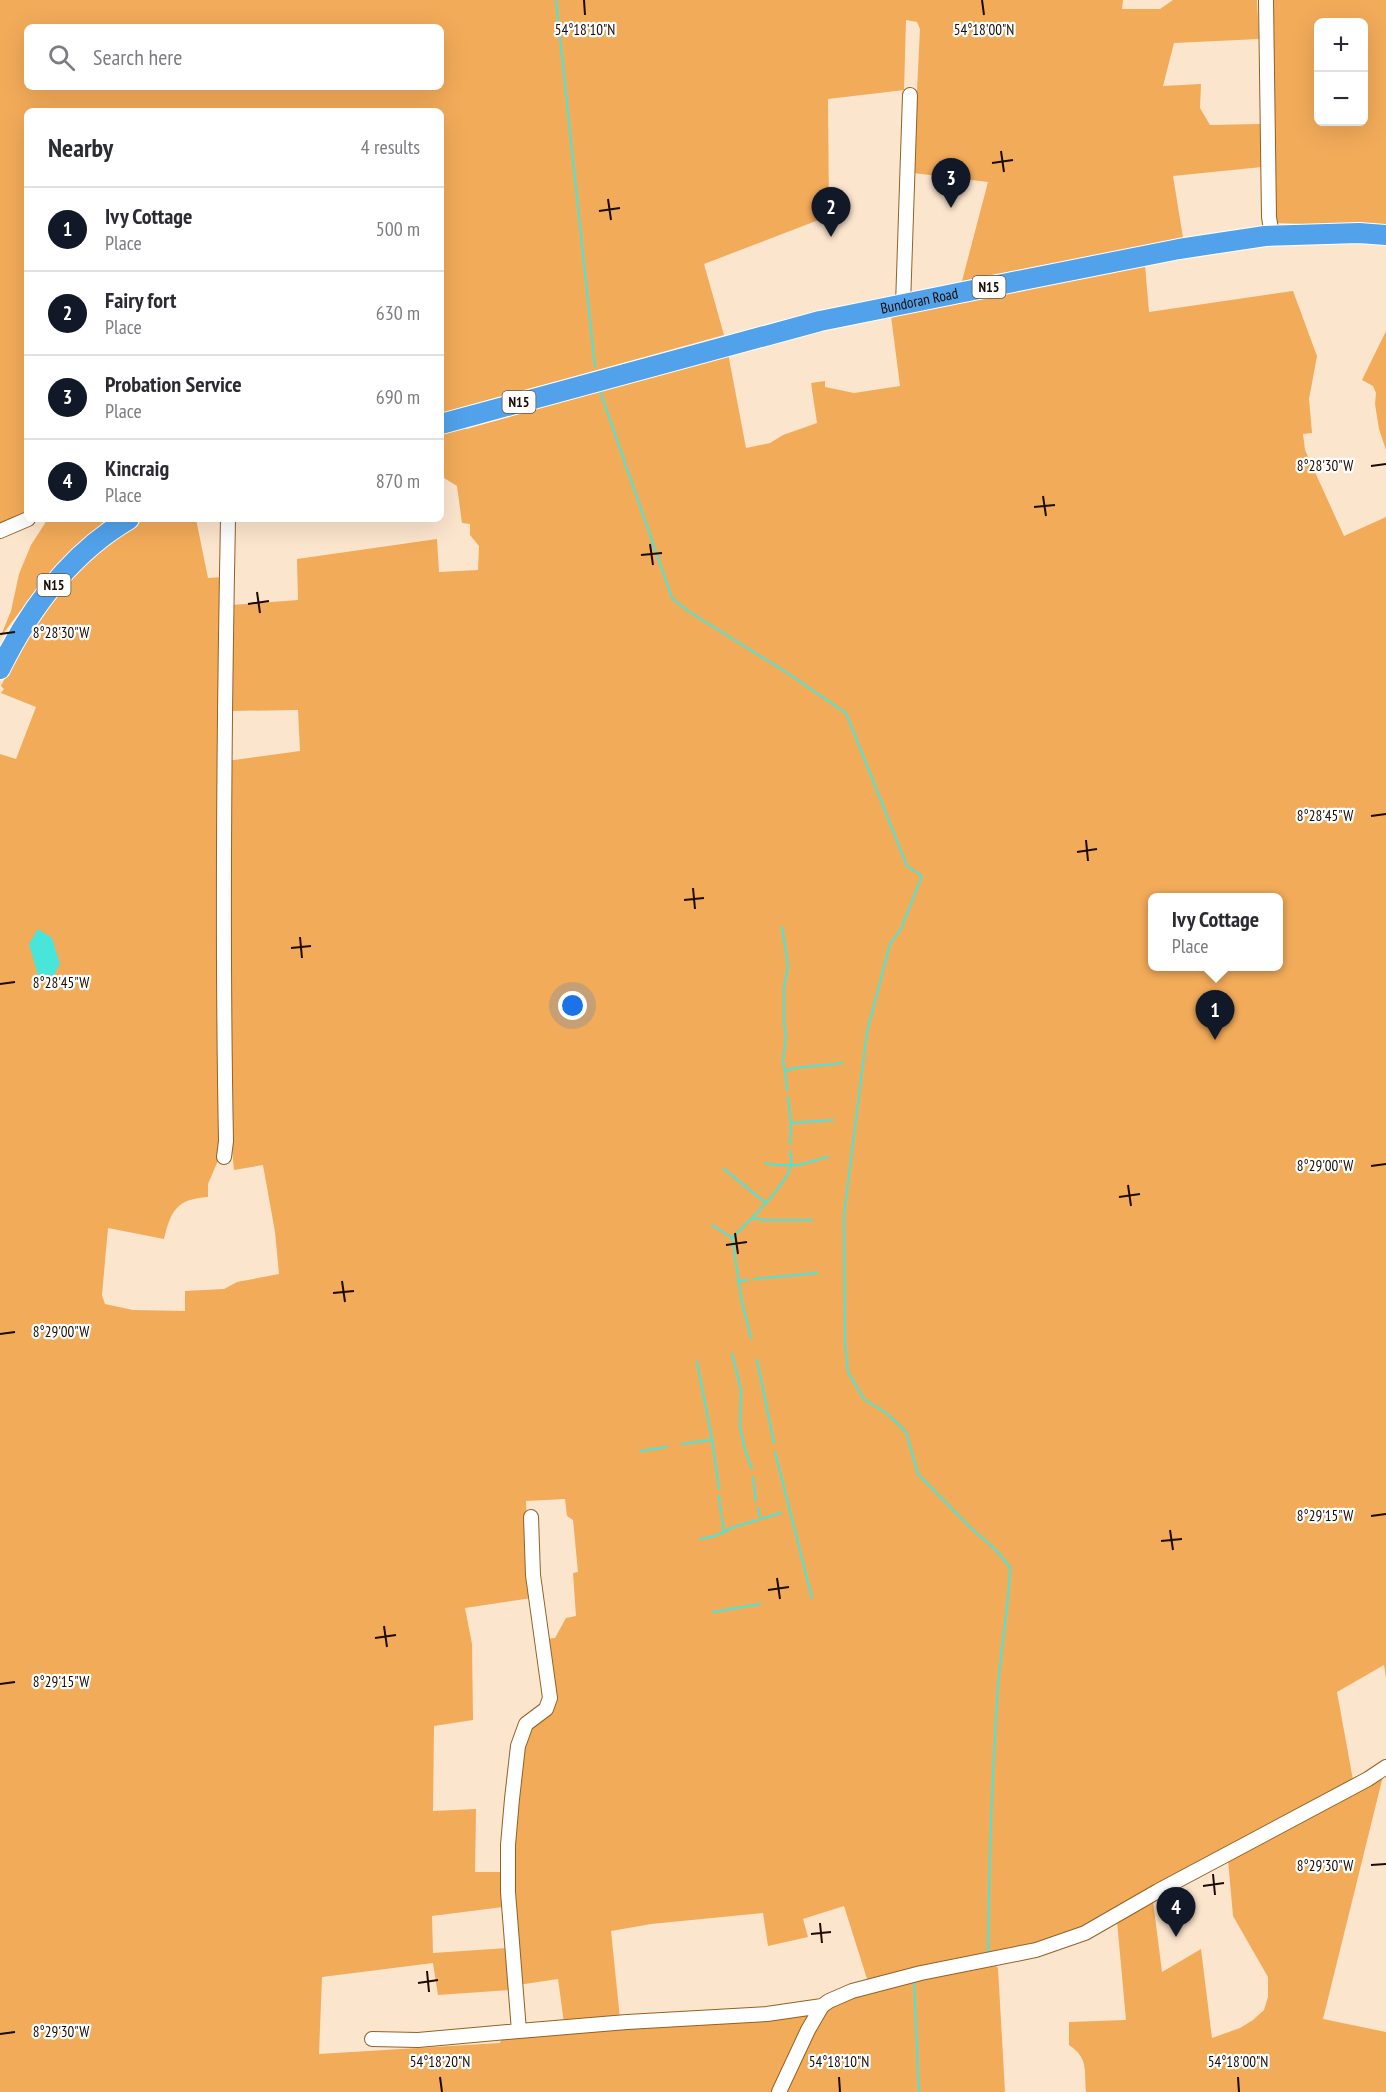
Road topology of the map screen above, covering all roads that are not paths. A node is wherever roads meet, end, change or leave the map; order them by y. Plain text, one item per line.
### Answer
1 (1266, 0) edge
2 (910, 95) dead end
3 (1386, 235) edge
4 (1272, 236) junction
5 (903, 305) junction
6 (444, 423) edge
7 (24, 521) edge
8 (125, 522) edge
9 (228, 522) edge
10 (0, 531) edge
11 (0, 669) edge
12 (224, 1157) dead end
13 (531, 1517) dead end
14 (1386, 1767) edge
15 (822, 2006) junction
16 (519, 2031) junction
17 (372, 2039) dead end
18 (779, 2092) edge

1 - 4 street
2 - 5 street
3 - 4 highway, Bundoran Road / N15
4 - 5 highway, Bundoran Road / N15
5 - 6 highway, Bundoran Road / N15
7 - 10 street
8 - 11 highway, N15
9 - 12 street
13 - 16 street
14 - 15 street
15 - 16 street
15 - 18 street
16 - 17 street

